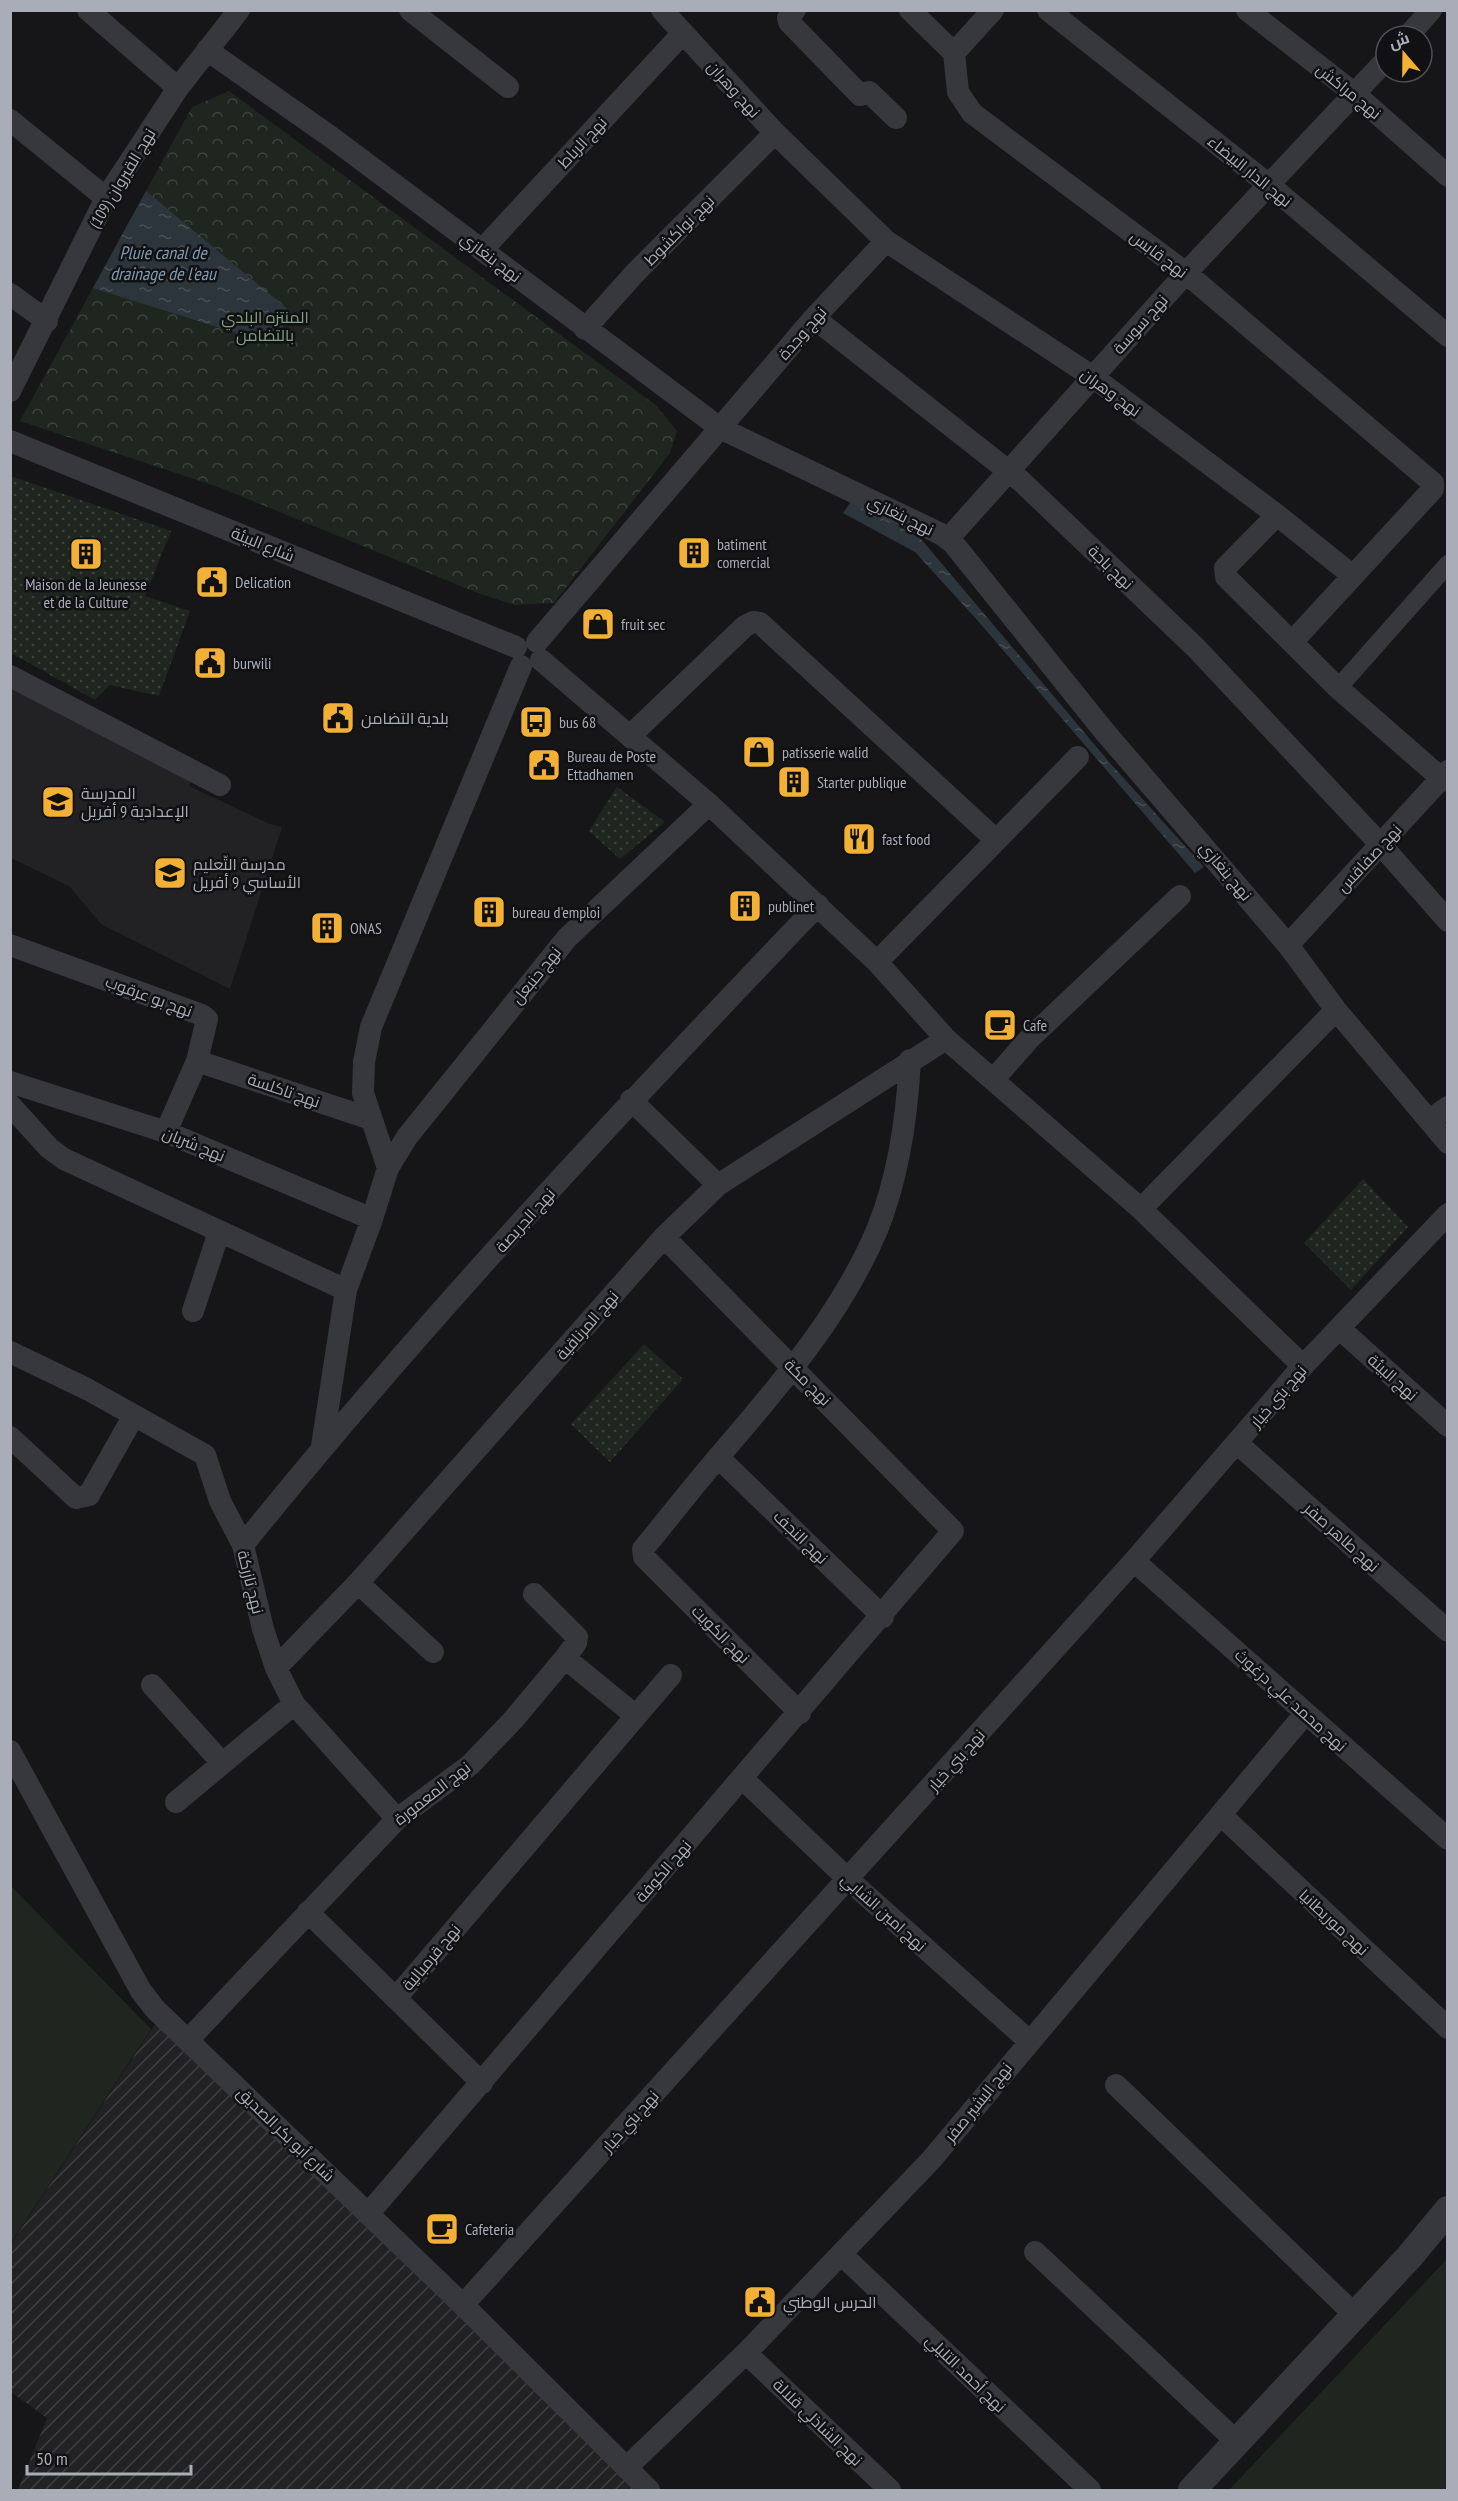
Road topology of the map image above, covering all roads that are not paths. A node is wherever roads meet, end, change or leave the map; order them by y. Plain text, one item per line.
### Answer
1 (88, 10) edge
2 (239, 10) edge
3 (662, 10) edge
4 (795, 10) edge
5 (910, 10) edge
6 (993, 10) edge
7 (1048, 10) edge
8 (1247, 10) edge
9 (1431, 10) edge
10 (1440, 10) edge
11 (416, 12) edge
12 (1448, 17) edge
13 (1419, 24) edge
14 (683, 33) junction
15 (207, 50) junction
16 (954, 53) junction
17 (1374, 73) edge
18 (508, 87) dead end
19 (178, 88) junction
20 (1355, 94) junction
21 (896, 118) dead end
22 (10, 120) edge
23 (774, 134) junction
24 (1448, 176) edge
25 (1268, 184) junction
26 (106, 198) junction
27 (886, 241) junction
28 (482, 250) junction
29 (1186, 273) junction
30 (10, 294) edge
31 (814, 318) junction
32 (47, 321) junction
33 (585, 329) junction
34 (1448, 336) edge
35 (1093, 377) junction
36 (10, 391) edge
37 (720, 428) junction
38 (10, 441) edge
39 (1011, 472) junction
40 (1277, 515) junction
41 (948, 539) junction
42 (1448, 564) edge
43 (1353, 576) junction
44 (1293, 641) junction
45 (528, 654) junction
46 (10, 676) edge
47 (1338, 688) junction
48 (630, 735) junction
49 (1078, 757) dead end
50 (1445, 777) edge
51 (220, 785) dead end
52 (709, 804) junction
53 (996, 840) junction
54 (1382, 845) junction
55 (1180, 896) dead end
56 (818, 905) junction
57 (1448, 921) edge
58 (10, 945) edge
59 (1288, 945) junction
60 (877, 962) junction
61 (1336, 1010) junction
62 (946, 1039) junction
63 (910, 1060) junction
64 (197, 1061) junction
65 (993, 1080) junction
66 (10, 1082) edge
67 (632, 1100) junction
68 (10, 1105) edge
69 (1439, 1114) edge
70 (371, 1119) junction
71 (166, 1132) junction
72 (1448, 1143) edge
73 (388, 1168) junction
74 (718, 1185) junction
75 (1141, 1209) junction
76 (1448, 1214) edge
77 (372, 1219) junction
78 (219, 1232) junction
79 (664, 1237) junction
80 (346, 1290) junction
81 (193, 1311) dead end
82 (1339, 1328) junction
83 (10, 1352) edge
84 (1303, 1366) junction
85 (795, 1368) junction
86 (133, 1416) junction
87 (1448, 1426) edge
88 (10, 1437) edge
89 (1237, 1443) junction
90 (322, 1446) junction
91 (718, 1457) junction
92 (951, 1527) joint
93 (243, 1545) junction
94 (1134, 1561) junction
95 (358, 1583) junction
96 (534, 1594) dead end
97 (882, 1617) junction
98 (1448, 1631) edge
99 (433, 1652) dead end
100 (564, 1658) junction
101 (276, 1668) junction
102 (152, 1685) dead end
103 (294, 1704) junction
104 (800, 1713) junction
105 (1305, 1714) junction
106 (636, 1716) junction
107 (10, 1751) edge
108 (222, 1763) junction
109 (743, 1779) junction
110 (176, 1802) dead end
111 (1221, 1815) junction
112 (397, 1819) junction
113 (1448, 1839) edge
114 (849, 1880) junction
115 (308, 1912) junction
116 (396, 1998) junction
117 (1448, 2028) edge
118 (188, 2040) junction
119 (1029, 2041) junction
120 (482, 2083) junction
121 (1116, 2085) dead end
122 (1448, 2210) edge
123 (369, 2213) junction
124 (1035, 2252) dead end
125 (842, 2255) junction
126 (463, 2305) junction
127 (1355, 2315) junction
128 (746, 2353) junction
129 (1237, 2442) junction
130 (626, 2468) junction
131 (649, 2490) edge
132 (890, 2490) edge
133 (1090, 2490) edge
134 (1192, 2490) edge

1 - 19 street
2 - 15 street, نهج القيروان (109)
3 - 14 street, نهج وهران
4 - 21 street
5 - 16 street
6 - 16 street
7 - 25 street, نهج الدار البيضاء
8 - 20 street, نهج مراكش
9 - 13 street
10 - 12 street
11 - 18 street
14 - 23 street, نهج وهران
14 - 28 street, نهج الرباط
15 - 19 street, نهج القيروان (109)
15 - 28 street, نهج بنغازي
16 - 29 street, نهج قابس
17 - 20 street, نهج سوسة
19 - 26 street, نهج القيروان (109)
20 - 24 street, نهج مراكش
20 - 25 street, نهج سوسة
22 - 26 street
23 - 27 street, نهج وهران
23 - 33 street, نهج نواكشوط
25 - 29 street, نهج سوسة
25 - 34 street, نهج الدار البيضاء
26 - 32 street, نهج القيروان (109)
27 - 31 street, نهج وجدة
27 - 35 street, نهج وهران
28 - 33 street, نهج بنغازي
29 - 35 street, نهج سوسة
29 - 43 street, نهج قابس
30 - 32 street
31 - 37 street, نهج وجدة
31 - 39 street, نهج باجة
32 - 36 street, نهج القيروان (109)
33 - 37 street, نهج بنغازي
35 - 39 street, نهج سوسة
35 - 40 street, نهج وهران
37 - 41 street, نهج بنغازي
37 - 45 street, نهج وجدة
38 - 45 street, شارع البيئة
39 - 41 street, نهج سوسة
39 - 54 street, نهج باجة
40 - 43 street, نهج وهران
40 - 44 street
41 - 59 street, نهج بنغازي
42 - 47 street
43 - 44 street
44 - 47 street
45 - 48 street, شارع البيئة
45 - 70 street, نهج وجدة
46 - 51 street
47 - 50 street
48 - 52 street, شارع البيئة
48 - 53 street
49 - 53 street
50 - 54 street, نهج صفاقس
52 - 56 street, شارع البيئة
52 - 73 street, نهج حنبعل
53 - 60 street
54 - 57 street, نهج باجة
54 - 59 street, نهج صفاقس
55 - 65 street
56 - 60 street, شارع البيئة
56 - 67 street, نهج الجريصة
58 - 64 street, نهج بو عرقوب
59 - 61 street, نهج بنغازي
60 - 62 street, شارع البيئة
61 - 69 street, نهج بنغازي
61 - 75 street
62 - 63 street, نهج المرناقية
62 - 65 street, شارع البيئة
63 - 74 street, نهج المرناقية
63 - 85 street
64 - 70 street, نهج تاكلسة
64 - 71 street, نهج بو عرقوب
65 - 75 street, شارع البيئة
66 - 71 street, نهج شربان
67 - 74 street
67 - 90 street, نهج الجريصة
68 - 78 street
69 - 72 street, نهج بنغازي
70 - 73 street, نهج وجدة
71 - 77 street, نهج شربان
73 - 77 street, نهج حنبعل
74 - 79 street, نهج المرناقية
75 - 84 street, شارع البيئة
76 - 82 street, نهج بني خيار
77 - 80 street, نهج حنبعل
78 - 80 street
78 - 81 street
79 - 85 street, نهج مكة
79 - 95 street, نهج المرناقية
80 - 90 street, نهج حنبعل
82 - 84 street, نهج بني خيار
82 - 87 street, نهج البيئة
83 - 86 street, نهج تازركة
84 - 89 street, نهج بني خيار
85 - 91 street
85 - 92 street, نهج مكة
86 - 88 street
86 - 93 street, نهج تازركة
89 - 94 street, نهج بني خيار
89 - 98 street, نهج طاهر صفر
90 - 93 street, نهج الجريصة
91 - 97 street, نهج النجف
91 - 104 street, نهج الكويت
92 - 97 street, نهج الكوفة
93 - 101 street, نهج تازركة
94 - 105 street, نهج محمد علي درغوث
94 - 114 street, نهج بني خيار
95 - 99 street
95 - 101 street, نهج المرناقية
96 - 100 street, نهج المعمورة
97 - 104 street, نهج الكوفة
100 - 106 street
100 - 112 street, نهج المعمورة
101 - 103 street, نهج تازركة
102 - 108 street
103 - 108 street
103 - 112 street, نهج تازركة
104 - 109 street, نهج الكوفة
105 - 111 street, نهج البشير صفر
105 - 113 street, نهج محمد علي درغوث
106 - 116 street, نهج قرمبالية
106 - 116 street, نهج قرمبالية
107 - 118 street, شارع أبو بكر الصديق
108 - 110 street
109 - 114 street, نهج امين الشابي
109 - 120 street, نهج الكوفة
111 - 117 street, نهج موريطانيا
111 - 119 street, نهج البشير صفر
112 - 115 street, نهج المعمورة
114 - 119 street, نهج امين الشابي
114 - 126 street, نهج بني خيار
115 - 116 street
115 - 118 street, نهج المعمورة
116 - 120 street
118 - 123 street, شارع أبو بكر الصديق
119 - 125 street, نهج البشير صفر
120 - 123 street, نهج الكوفة
121 - 127 street
122 - 127 street
123 - 126 street, شارع أبو بكر الصديق
124 - 129 street
125 - 128 street, نهج البشير صفر
125 - 133 street, نهج أحمد التليلي
126 - 130 street, شارع أبو بكر الصديق
127 - 129 street
128 - 130 street, نهج البشير صفر
128 - 132 street, نهج الشاذلي قلالة
129 - 134 street
130 - 131 street, شارع أبو بكر الصديق

